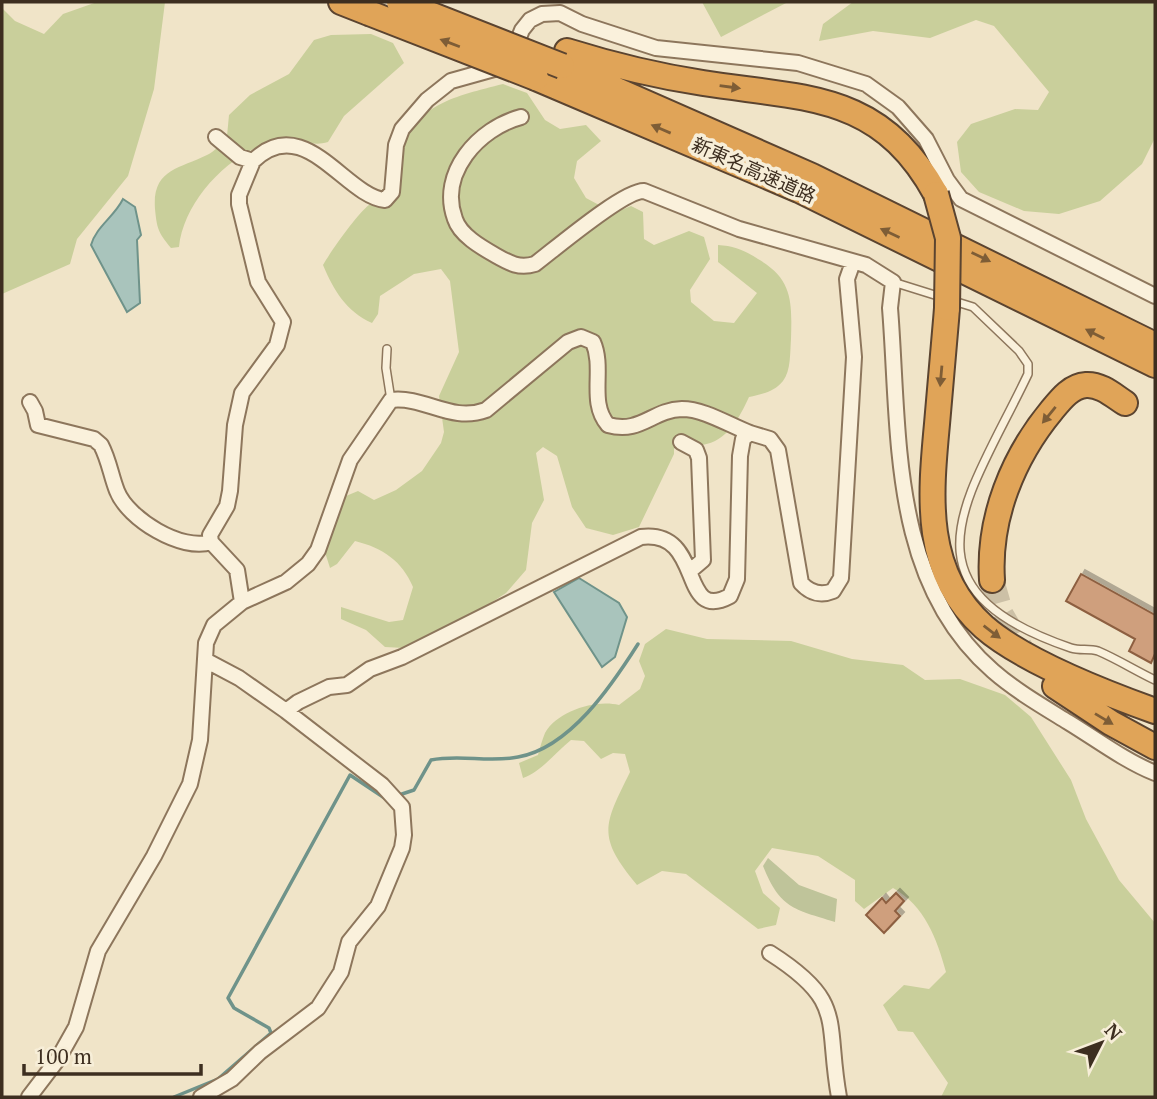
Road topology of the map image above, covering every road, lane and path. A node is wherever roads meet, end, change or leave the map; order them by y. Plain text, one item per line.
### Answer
1 (341, 2) edge
2 (399, 2) edge
3 (422, 2) edge
4 (565, 59) junction
5 (521, 117) dead end
6 (216, 137) dead end
7 (253, 161) junction
8 (853, 261) junction
9 (893, 282) junction
10 (1155, 296) edge
11 (1155, 345) edge
12 (387, 349) dead end
13 (1155, 365) edge
14 (391, 400) junction
15 (30, 402) dead end
16 (1125, 403) dead end
17 (750, 433) junction
18 (681, 442) dead end
19 (211, 542) junction
20 (690, 571) junction
21 (992, 580) tunnel mouth
22 (242, 602) junction
23 (205, 660) junction
24 (1155, 680) edge
25 (1055, 686) dead end
26 (286, 711) junction
27 (1155, 711) edge
28 (1155, 747) edge
29 (1155, 773) edge
30 (769, 953) dead end
31 (29, 1097) edge
32 (201, 1097) edge
33 (839, 1097) edge

13 -> 1 highway, 新東名高速道路, bridge
2 - 4 highway, 新東名高速道路, bridge
3 - 4 highway
4 -> 11 highway, 新東名高速道路
4 -> 27 highway, bridge
5 - 8 street
6 - 7 street
7 - 10 street
7 - 19 street
8 - 9 street
8 - 17 street
9 - 24 lane
9 - 29 street
12 - 14 lane
14 - 17 street
14 - 22 street
15 - 19 street
16 -> 21 highway
17 - 20 street
18 - 20 street
19 - 22 street
20 - 26 street
22 - 23 street
23 - 26 street
23 - 31 street
25 -> 28 highway
26 - 32 street
30 - 33 street

